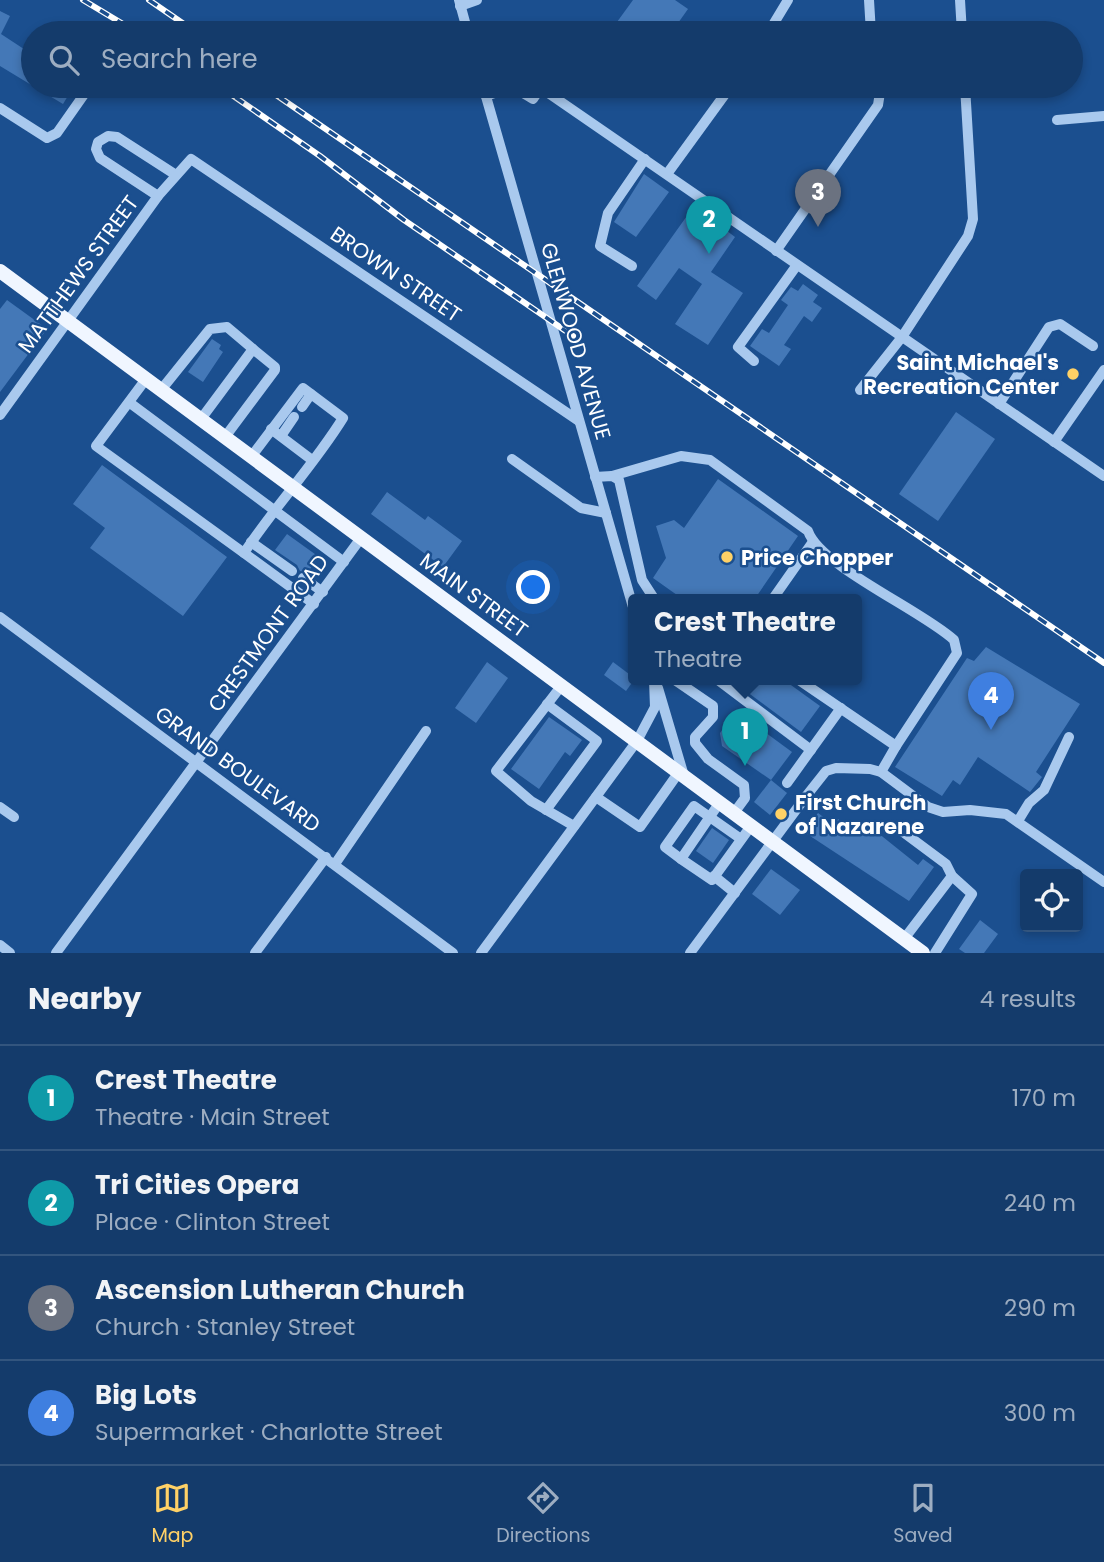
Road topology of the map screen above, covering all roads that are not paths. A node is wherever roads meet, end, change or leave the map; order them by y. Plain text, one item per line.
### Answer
1 (477, 0) edge
2 (788, 0) edge
3 (869, 0) edge
4 (960, 0) edge
5 (460, 3) edge
6 (465, 21) edge
7 (775, 21) edge
8 (870, 21) edge
9 (961, 21) edge
10 (82, 98) edge
11 (486, 98) edge
12 (557, 98) edge
13 (722, 98) edge
14 (879, 98) edge
15 (966, 98) edge
16 (0, 108) edge
17 (1104, 116) edge
18 (1058, 120) dead end
19 (191, 159) joint
20 (645, 159) junction
21 (667, 174) junction
22 (176, 175) junction
23 (158, 196) junction
24 (776, 251) junction
25 (797, 265) junction
26 (632, 266) dead end
27 (2, 277) edge
28 (68, 322) junction
29 (902, 337) junction
30 (1093, 346) dead end
31 (253, 349) junction
32 (754, 361) dead end
33 (1104, 370) edge
34 (146, 379) junction
35 (160, 390) junction
36 (860, 390) dead end
37 (311, 394) junction
38 (130, 403) junction
39 (999, 404) junction
40 (302, 407) dead end
41 (2, 409) edge
42 (294, 417) dead end
43 (201, 419) junction
44 (579, 421) junction
45 (276, 432) junction
46 (225, 438) junction
47 (1054, 442) junction
48 (251, 457) junction
49 (512, 459) dead end
50 (312, 460) junction
51 (1104, 475) edge
52 (612, 476) junction
53 (595, 477) junction
54 (292, 487) junction
55 (273, 510) junction
56 (606, 513) junction
57 (361, 538) junction
58 (251, 542) junction
59 (812, 543) junction
60 (244, 553) junction
61 (344, 562) junction
62 (292, 570) dead end
63 (303, 578) dead end
64 (323, 592) junction
65 (629, 594) edge
66 (651, 594) edge
67 (776, 594) edge
68 (314, 604) junction
69 (0, 617) edge
70 (562, 685) junction
71 (654, 685) edge
72 (655, 685) edge
73 (682, 685) edge
74 (725, 685) edge
75 (806, 685) edge
76 (547, 704) junction
77 (841, 708) junction
78 (426, 731) dead end
79 (1069, 737) dead end
80 (637, 741) junction
81 (896, 746) junction
82 (811, 750) junction
83 (198, 763) junction
84 (881, 772) junction
85 (681, 774) junction
86 (787, 783) dead end
87 (596, 797) junction
88 (720, 802) junction
89 (0, 807) edge
90 (546, 810) junction
91 (734, 813) junction
92 (14, 817) dead end
93 (709, 818) junction
94 (1018, 821) junction
95 (574, 826) junction
96 (751, 826) junction
97 (903, 832) dead end
98 (741, 840) junction
99 (773, 842) junction
100 (682, 857) junction
101 (331, 860) junction
102 (714, 876) junction
103 (951, 876) junction
104 (1104, 882) edge
105 (735, 893) junction
106 (0, 946) edge
107 (910, 947) edge
108 (10, 953) edge
109 (56, 953) edge
110 (255, 953) edge
111 (453, 953) edge
112 (481, 953) edge
113 (690, 953) edge
114 (935, 953) edge

1 - 5 street
2 - 7 street
3 - 8 street
4 - 9 street
5 - 6 street
10 - 16 street
11 - 44 street, GLENWOOD AVENUE
12 - 20 street
13 - 21 street
14 - 24 street
15 - 29 street
17 - 18 street
19 - 22 street, MATTHEWS STREET
19 - 44 street, BROWN STREET
20 - 21 street
20 - 26 street
21 - 24 street
22 - 23 street, MATTHEWS STREET
22 - 23 street
23 - 28 street, MATTHEWS STREET
24 - 25 street
25 - 29 street
25 - 32 street
27 - 28 main road, MAIN STREET
28 - 34 main road, MAIN STREET
28 - 41 street, MATTHEWS STREET
29 - 36 street
29 - 39 street
30 - 39 street
31 - 35 street
31 - 43 street
31 - 46 street
33 - 47 street
34 - 35 main road, MAIN STREET
34 - 38 street
35 - 43 main road, MAIN STREET
37 - 40 street
37 - 45 street
37 - 50 street
38 - 55 street
38 - 60 street
39 - 47 street
42 - 45 street
43 - 46 main road, MAIN STREET
44 - 53 street, GLENWOOD AVENUE
45 - 48 street
45 - 50 street
46 - 48 main road, MAIN STREET
47 - 51 street
48 - 54 main road, MAIN STREET
49 - 56 street
50 - 54 street
52 - 53 street
52 - 59 street
52 - 66 street
53 - 56 street, GLENWOOD AVENUE
54 - 55 street
54 - 57 main road, MAIN STREET
55 - 58 street
55 - 61 street
56 - 65 street, GLENWOOD AVENUE
57 - 61 street, CRESTMONT ROAD
57 - 70 main road, MAIN STREET
58 - 60 street
58 - 62 street
59 - 67 street
59 - 81 street
60 - 68 street
61 - 64 street, CRESTMONT ROAD
63 - 64 street
64 - 68 street, CRESTMONT ROAD
68 - 83 street, CRESTMONT ROAD
69 - 83 street, GRAND BOULEVARD
70 - 76 street
70 - 80 main road, MAIN STREET
71 - 80 street
72 - 85 street
73 - 91 street
74 - 82 street
75 - 77 street
76 - 90 street
76 - 90 street
77 - 81 street
77 - 82 street
78 - 101 street
79 - 94 street
80 - 85 main road, MAIN STREET
80 - 87 street
81 - 84 street
82 - 86 street
83 - 101 street, GRAND BOULEVARD
83 - 109 street, CRESTMONT ROAD
84 - 94 street
84 - 99 street
85 - 87 street
85 - 88 main road, MAIN STREET
87 - 95 street
88 - 91 main road, MAIN STREET
88 - 93 street
89 - 92 street
90 - 95 street
91 - 96 main road, MAIN STREET
93 - 98 street
93 - 100 street
93 - 100 street
94 - 104 street
95 - 112 street
96 - 98 street
96 - 99 main road, MAIN STREET
97 - 103 street
98 - 100 street
98 - 102 street
99 - 105 street
99 - 107 main road, MAIN STREET
100 - 102 street
101 - 110 street
101 - 111 street, GRAND BOULEVARD
102 - 105 street
103 - 107 street
103 - 114 street
105 - 113 street
106 - 108 street

